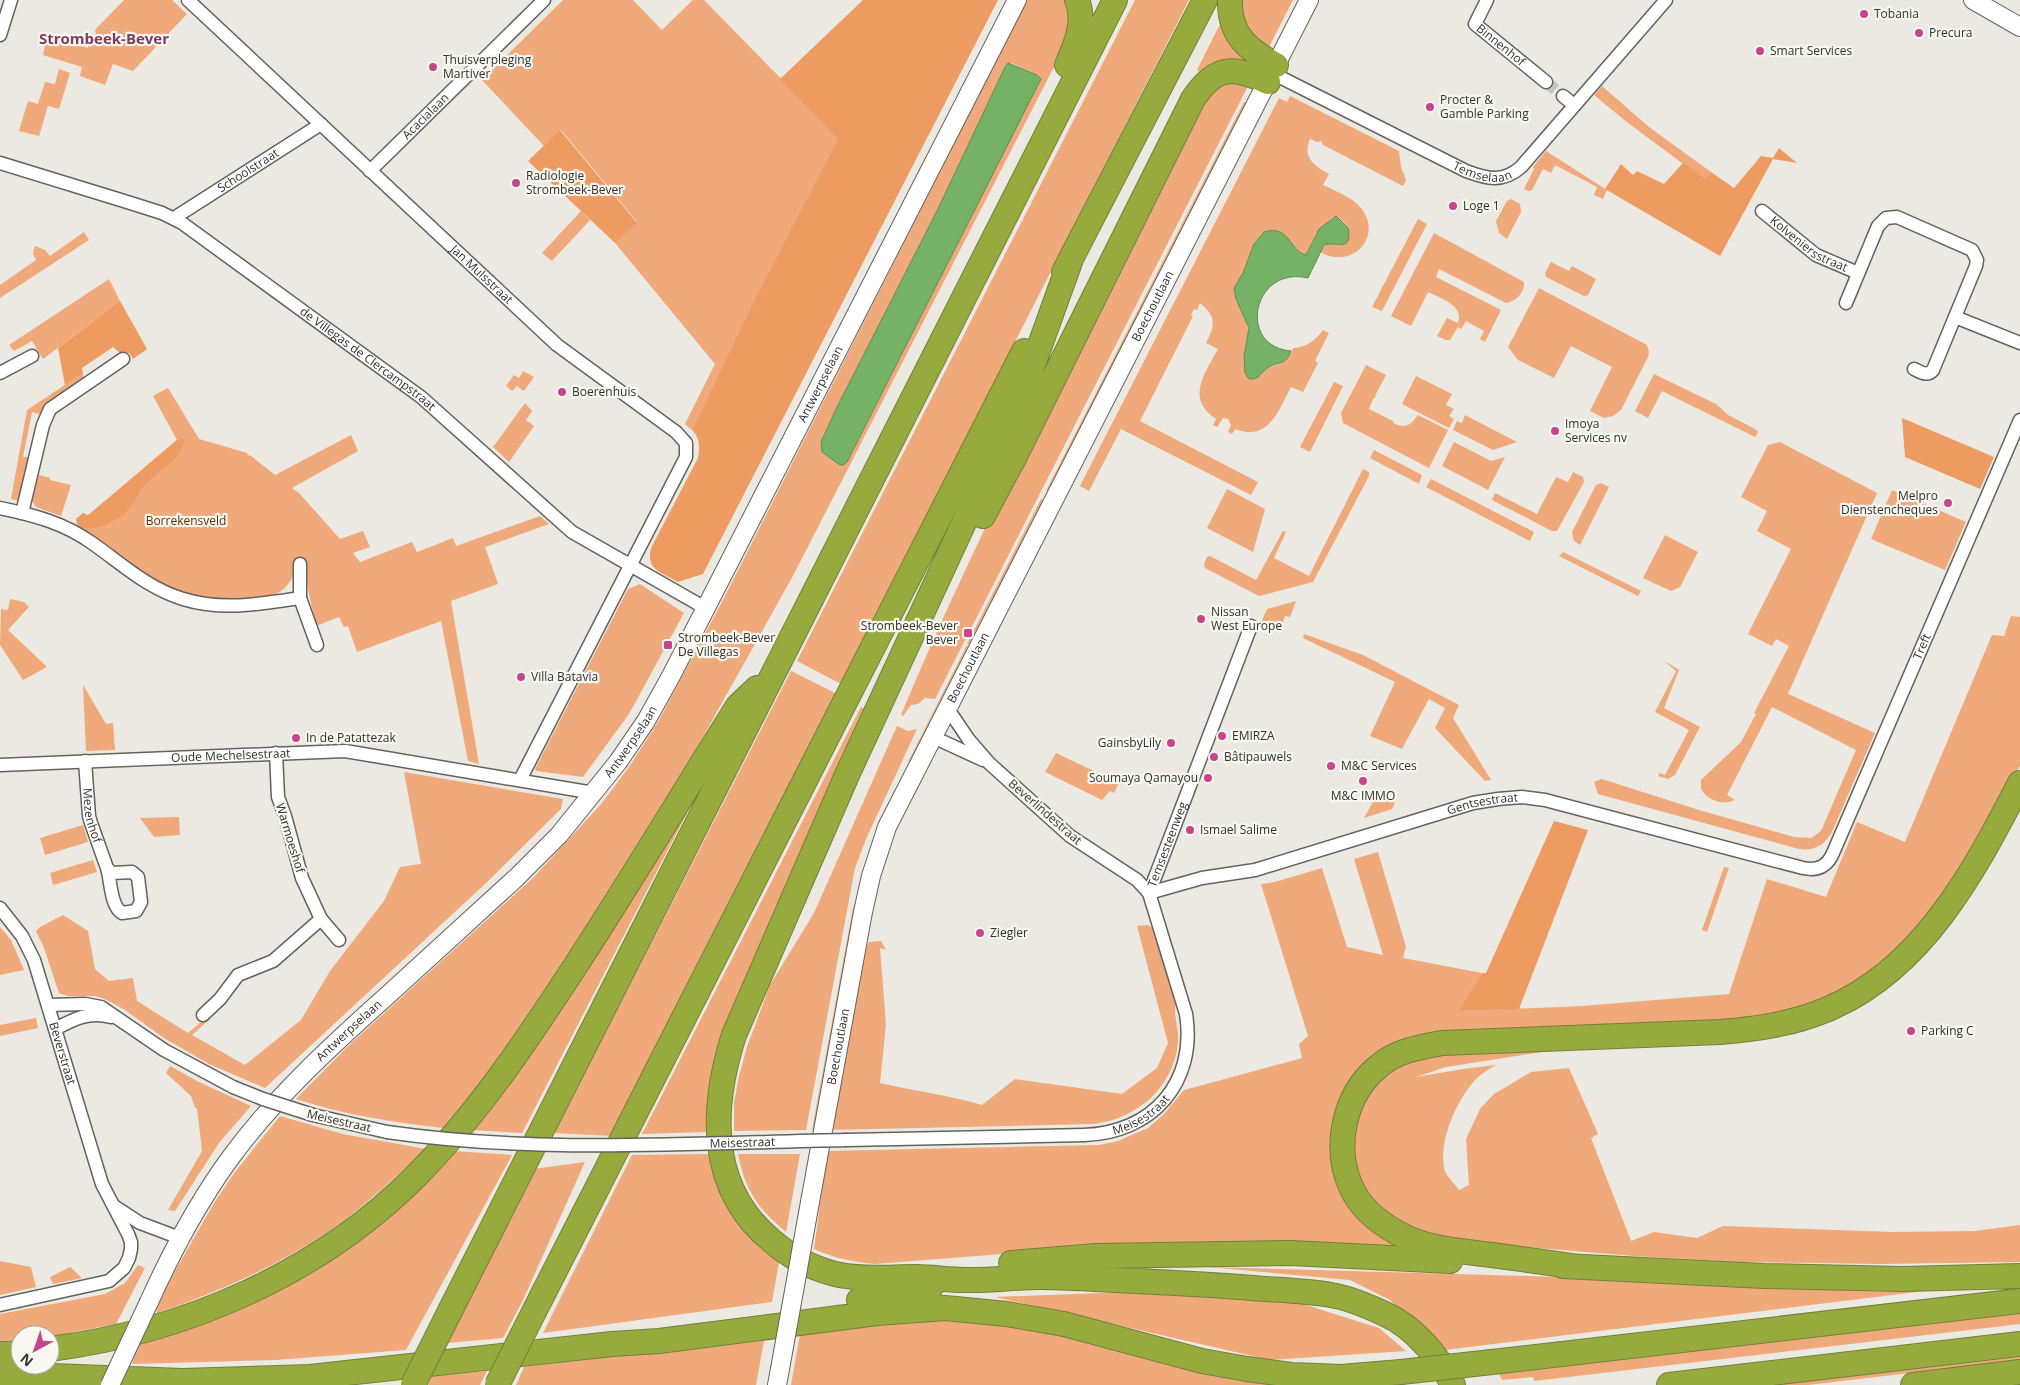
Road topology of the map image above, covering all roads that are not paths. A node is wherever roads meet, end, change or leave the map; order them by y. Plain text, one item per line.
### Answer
1 (11, 0) edge
2 (188, 0) edge
3 (544, 0) edge
4 (1017, 0) edge
5 (1077, 0) edge
6 (1115, 0) edge
7 (1204, 0) edge
8 (1230, 0) edge
9 (1309, 0) edge
10 (1487, 0) edge
11 (1666, 0) edge
12 (1973, 0) edge
13 (2020, 27) edge
14 (0, 36) edge
15 (1272, 74) junction
16 (1546, 82) tunnel mouth
17 (1563, 96) tunnel mouth
18 (1574, 105) junction
19 (321, 124) junction
20 (0, 163) edge
21 (370, 171) junction
22 (1762, 211) dead end
23 (174, 218) junction
24 (1071, 259) junction
25 (980, 267) junction
26 (1858, 273) junction
27 (1846, 303) dead end
28 (1955, 317) junction
29 (2020, 342) edge
30 (32, 356) dead end
31 (123, 359) dead end
32 (1914, 369) dead end
33 (0, 373) edge
34 (2020, 420) edge
35 (0, 508) edge
36 (22, 513) junction
37 (300, 564) dead end
38 (630, 566) junction
39 (938, 579) junction
40 (300, 598) junction
41 (707, 609) junction
42 (1251, 626) dead end
43 (317, 645) dead end
44 (773, 673) junction
45 (948, 708) junction
46 (933, 737) junction
47 (276, 753) junction
48 (85, 762) junction
49 (989, 764) junction
50 (0, 765) edge
51 (520, 780) junction
52 (2020, 783) edge
53 (594, 793) junction
54 (106, 868) dead end
55 (1818, 869) joint
56 (1149, 893) junction
57 (0, 908) edge
58 (321, 919) junction
59 (339, 940) dead end
60 (48, 1005) junction
61 (203, 1015) dead end
62 (118, 1018) junction
63 (55, 1029) junction
64 (112, 1205) junction
65 (180, 1238) junction
66 (1578, 1266) junction
67 (2020, 1276) edge
68 (916, 1277) junction
69 (965, 1280) junction
70 (2020, 1301) edge
71 (0, 1305) edge
72 (612, 1344) junction
73 (2020, 1344) edge
74 (60, 1347) edge
75 (2020, 1372) edge
76 (0, 1374) edge
77 (778, 1377) edge
78 (110, 1385) edge
79 (413, 1385) edge
80 (497, 1385) edge
81 (1453, 1385) edge
82 (1668, 1385) edge
83 (1913, 1385) edge

1 - 14 street
2 - 19 street, Jan Mulsstraat
3 - 21 street, Acacialaan
4 - 41 main road, Antwerpselaan
5 - 25 highway
6 - 25 highway
7 - 24 highway
8 - 15 highway
9 - 15 main road, Boechoutlaan
10 - 16 street, Binnenhof
11 - 18 street, Temselaan
12 - 13 main road
15 - 18 street, Temselaan
15 - 39 highway
15 - 45 main road, Boechoutlaan
17 - 18 street
19 - 21 street, Jan Mulsstraat
19 - 23 street, Schoolstraat
20 - 23 street, de Villegas de Clercampstraat
21 - 38 street, Jan Mulsstraat
22 - 26 street, Kolveniersstraat
23 - 38 street, de Villegas de Clercampstraat
24 - 39 highway
24 - 80 highway, bridge
25 - 44 highway
26 - 27 street, Kolveniersstraat
26 - 28 street, Kolveniersstraat
28 - 29 street
28 - 32 street, Kolveniersstraat
30 - 33 street
31 - 36 street
34 - 55 street, Treft
35 - 36 street
36 - 40 street
37 - 40 street
38 - 41 street, de Villegas de Clercampstraat
38 - 51 street
39 - 68 highway
40 - 43 street
41 - 53 main road, Antwerpselaan
42 - 56 street, Temsesteenweg
44 - 74 highway
44 - 79 highway, bridge
45 - 46 main road, Boechoutlaan
45 - 49 street, Beverlindestraat
46 - 49 street, Beverlindestraat
46 - 77 main road, Boechoutlaan, bridge
47 - 48 street, Oude Mechelsestraat
47 - 51 street, Oude Mechelsestraat
47 - 58 street, Warmoeshof
48 - 50 street, Oude Mechelsestraat
48 - 54 street, Mezenhof
49 - 56 street, Beverlindestraat
51 - 53 street, Oude Mechelsestraat
52 - 66 highway
53 - 65 main road, Antwerpselaan
55 - 56 street, Gentsestraat
56 - 62 street, Meisestraat, bridge
57 - 60 street, Beverstraat
58 - 59 street, Warmoeshof
58 - 61 street
60 - 62 street, Meisestraat
60 - 63 street, Beverstraat
62 - 63 street, Meisestraat
63 - 64 street, Beverstraat
64 - 65 street
64 - 71 street, Beverstraat
65 - 78 main road, Antwerpselaan, bridge
66 - 67 highway
66 - 68 highway
68 - 69 highway
69 - 72 highway
69 - 81 highway
70 - 72 highway, bridge
72 - 76 highway
73 - 82 highway
75 - 83 highway

